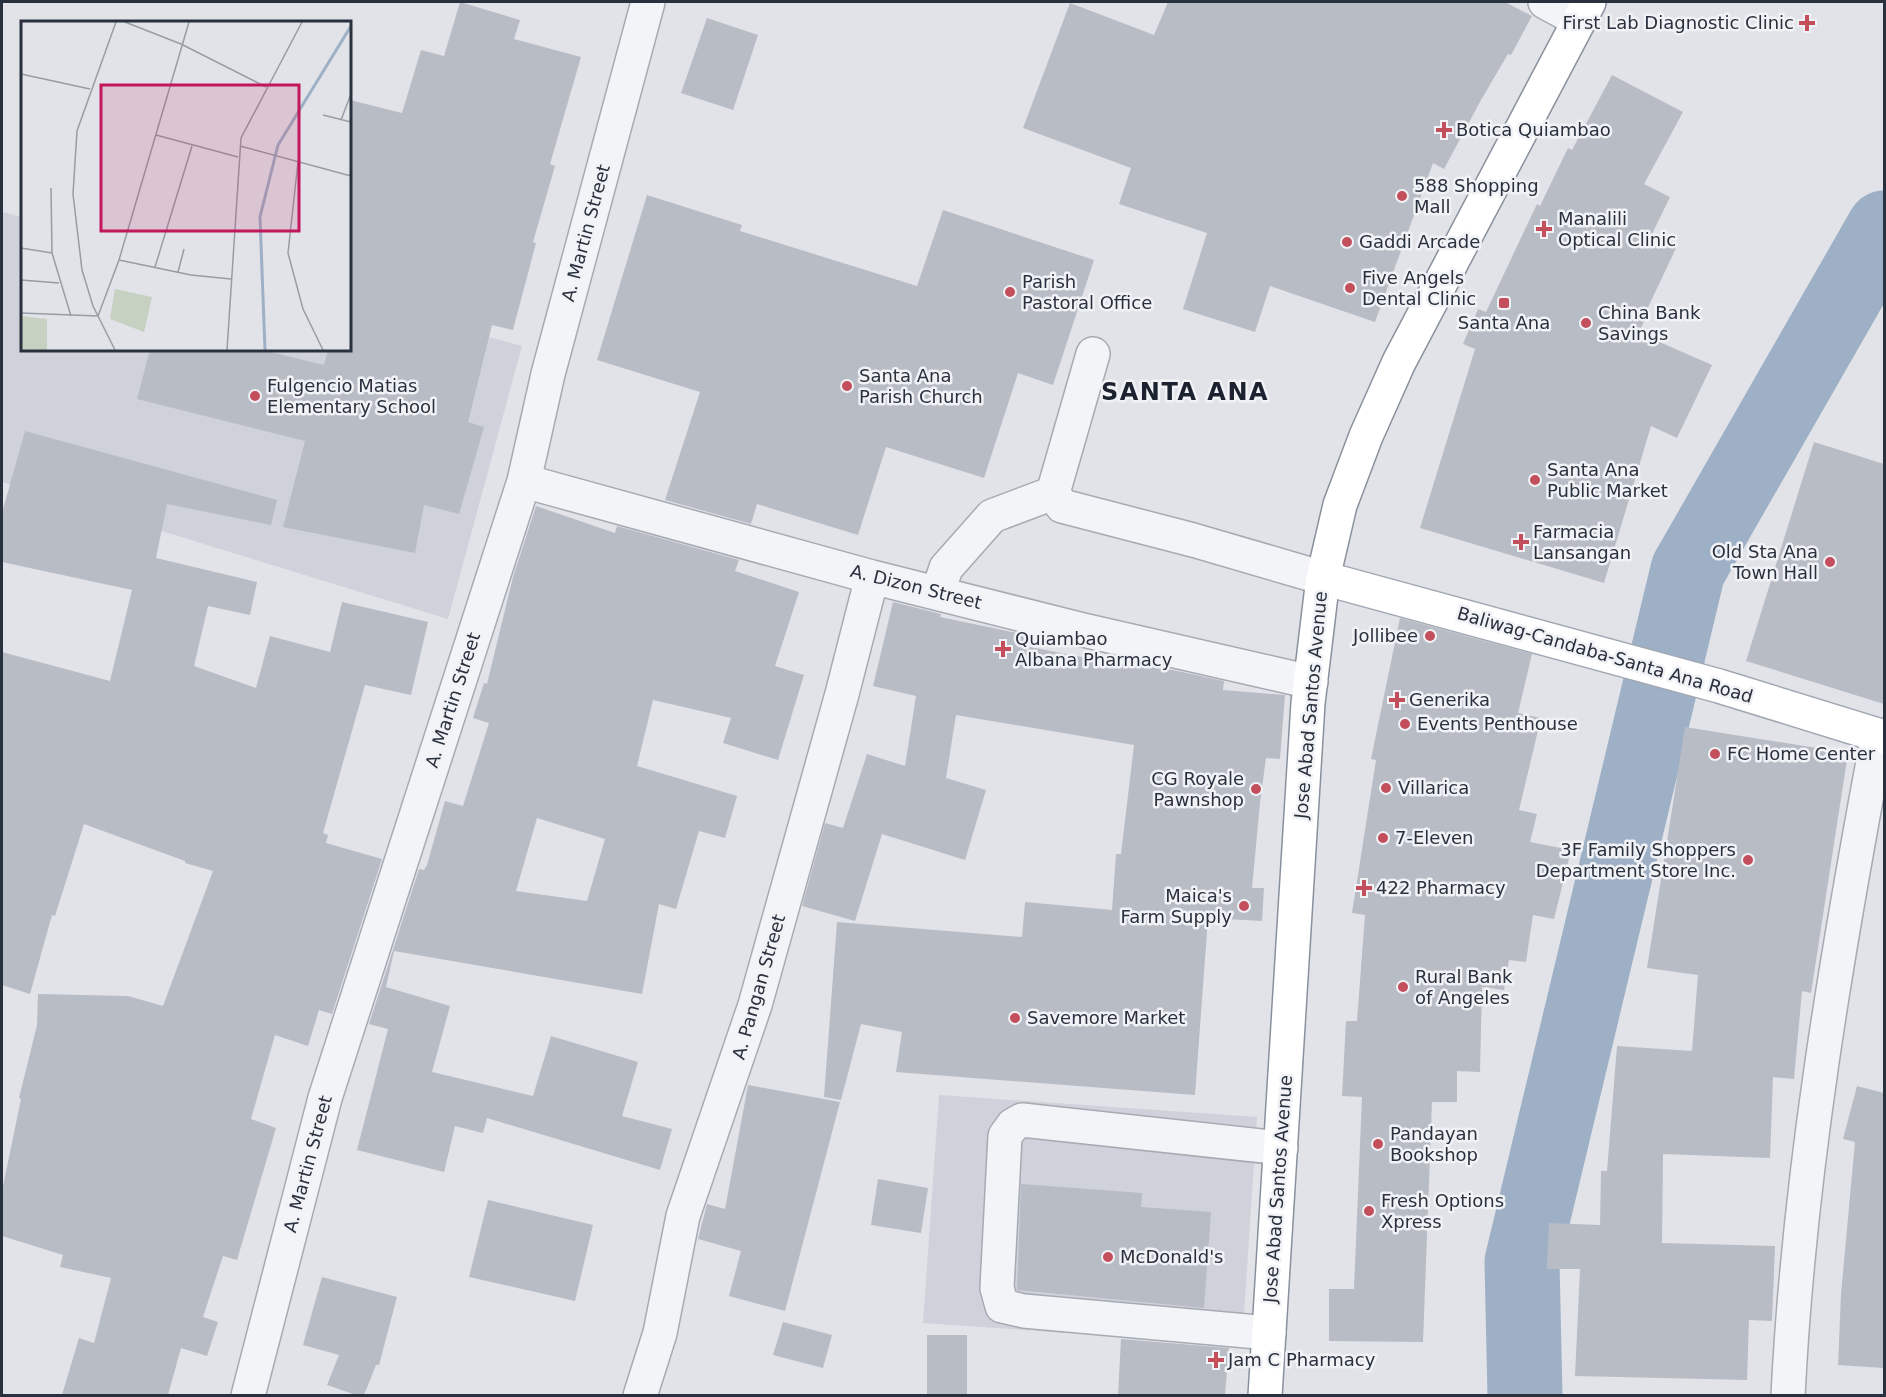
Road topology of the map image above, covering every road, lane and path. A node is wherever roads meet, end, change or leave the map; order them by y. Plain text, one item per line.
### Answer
1 (648, 2) edge
2 (1545, 2) edge
3 (1584, 11) edge
4 (1093, 354) dead end
5 (524, 481) junction
6 (1053, 493) junction
7 (872, 577) junction
8 (1323, 578) junction
9 (938, 592) junction
10 (1311, 682) junction
11 (1881, 736) edge
12 (1281, 1148) junction
13 (1269, 1333) junction
14 (248, 1395) edge
15 (640, 1395) edge
16 (1265, 1395) edge
17 (1788, 1395) edge

1 - 5 street, A. Martin Street
2 - 3 street
3 - 8 main road, Jose Abad Santos Avenue
4 - 6 street
5 - 7 street, A. Dizon Street
5 - 14 street, A. Martin Street
6 - 8 street
6 - 9 street
7 - 9 street, A. Dizon Street
7 - 15 street, A. Pangan Street
8 - 10 main road, Jose Abad Santos Avenue
8 - 11 main road, Baliwag-Candaba-Santa Ana Road
9 - 10 street, A. Dizon Street
10 - 12 main road, Jose Abad Santos Avenue
11 - 17 street
12 - 13 main road, Jose Abad Santos Avenue
12 - 13 street
13 - 16 main road, Jose Abad Santos Avenue

